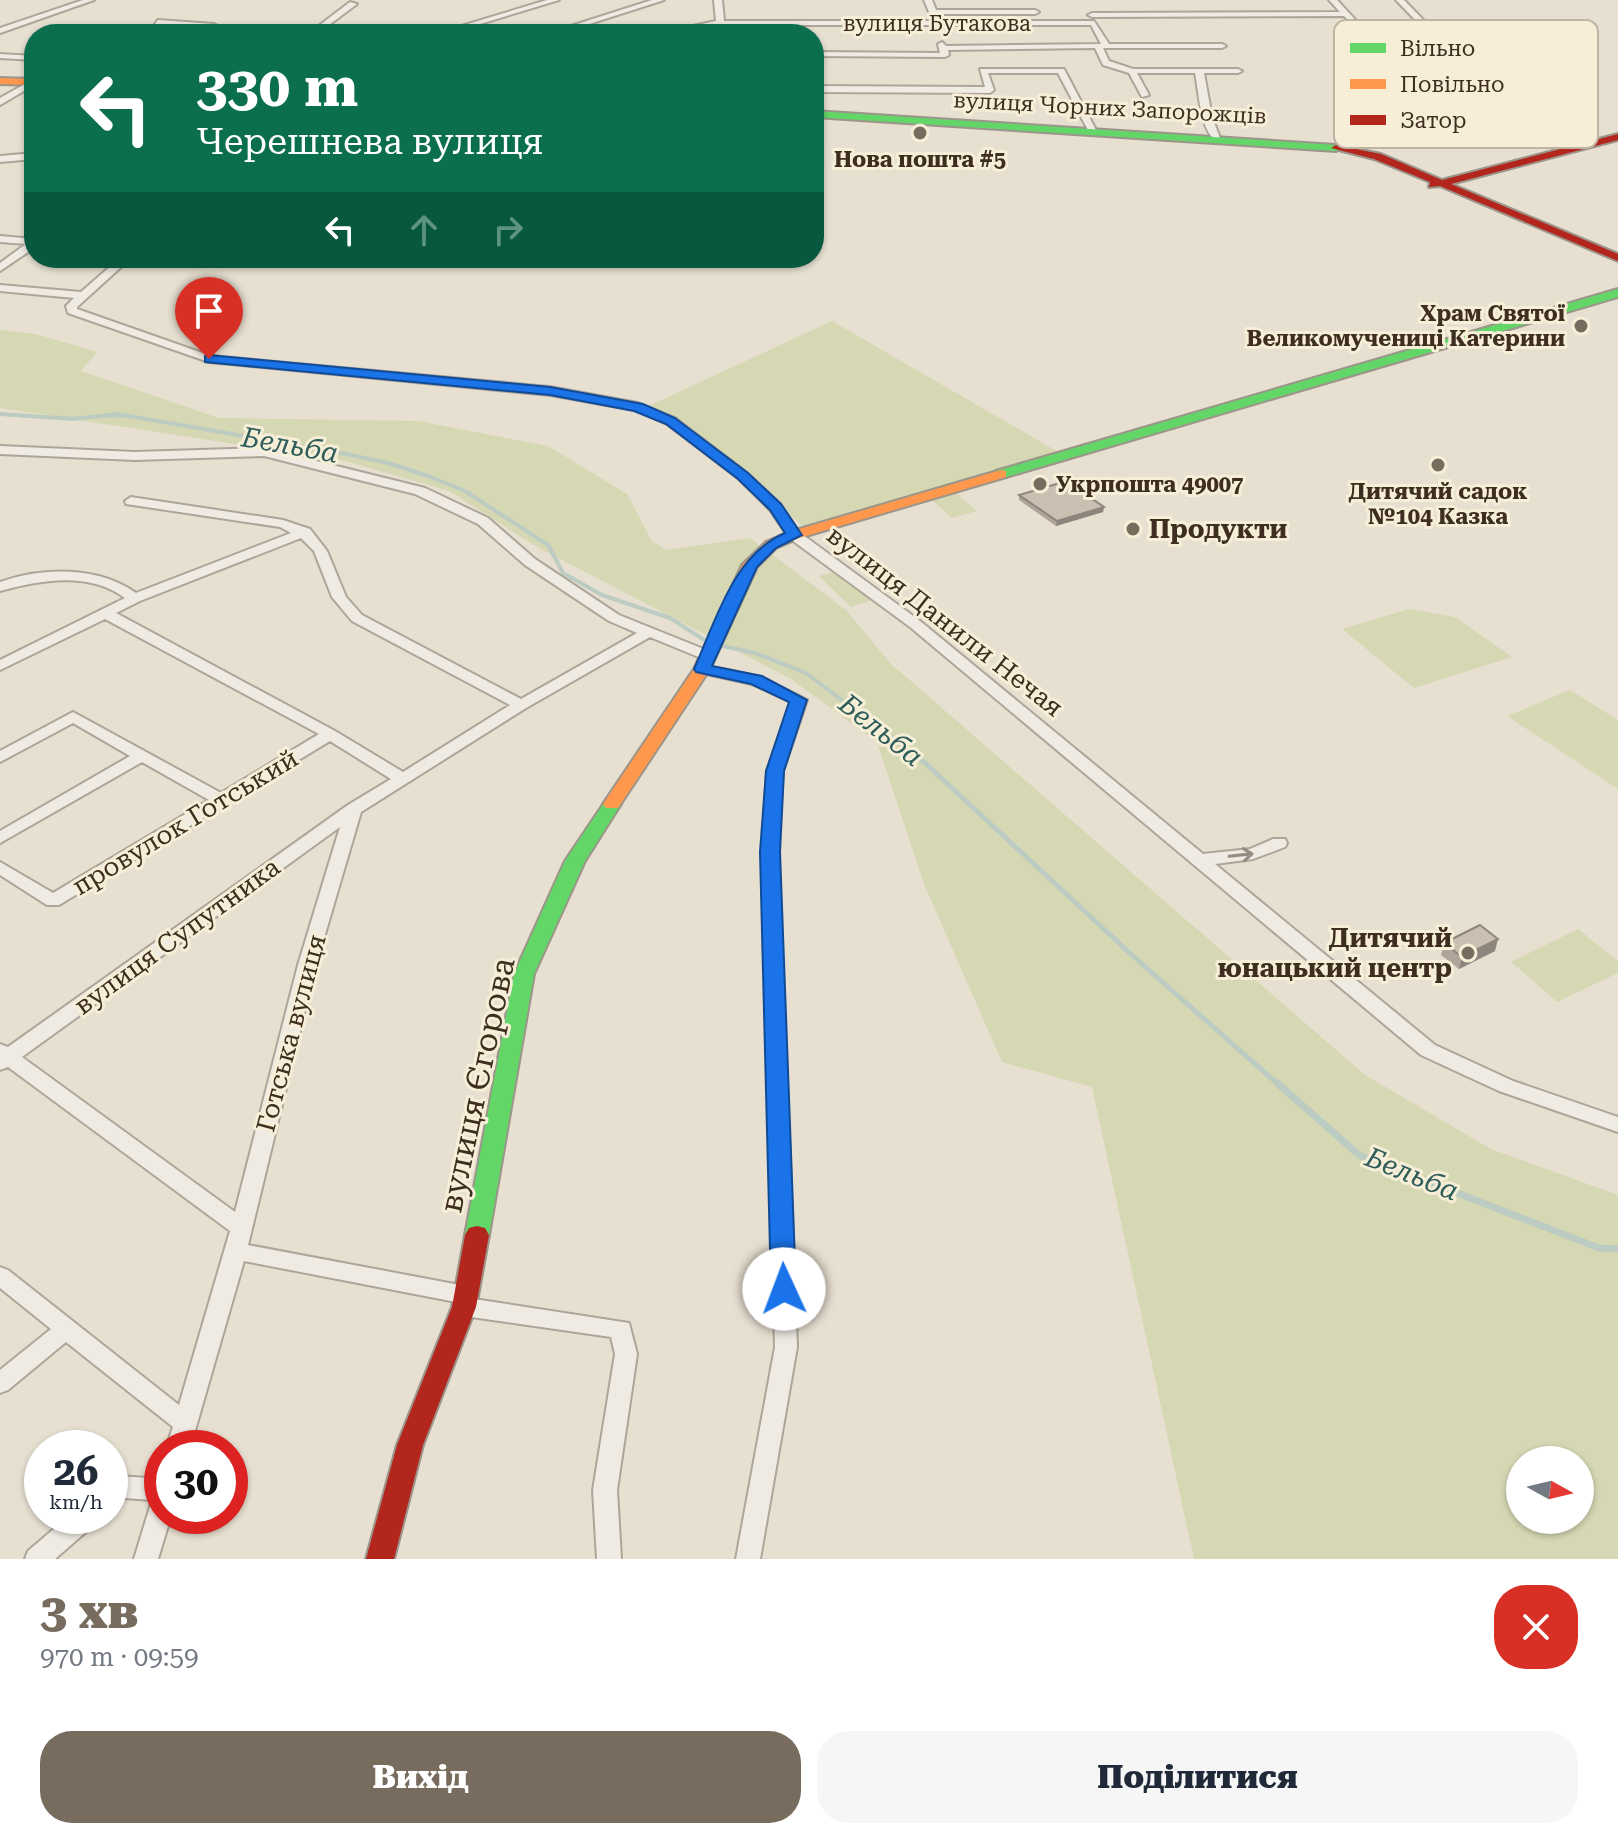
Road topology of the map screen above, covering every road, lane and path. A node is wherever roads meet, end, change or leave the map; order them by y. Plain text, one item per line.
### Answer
1 (90, 0) edge
2 (555, 0) edge
3 (660, 0) edge
4 (718, 0) edge
5 (928, 0) edge
6 (1333, 0) edge
7 (1400, 0) edge
8 (353, 4) dead end
9 (1051, 12) dead end
10 (1080, 12) dead end
11 (1345, 14) junction
12 (1093, 19) junction
13 (1351, 20) edge
14 (1419, 20) edge
15 (158, 22) dead end
16 (720, 23) junction
17 (218, 24) edge
18 (326, 24) edge
19 (473, 24) edge
20 (582, 24) edge
21 (714, 24) edge
22 (936, 24) junction
23 (0, 31) edge
24 (1102, 46) junction
25 (1222, 46) dead end
26 (944, 51) junction
27 (824, 54) edge
28 (0, 56) edge
29 (24, 57) edge
30 (1132, 71) junction
31 (1199, 71) junction
32 (1238, 71) dead end
33 (0, 81) edge
34 (24, 82) edge
35 (24, 87) edge
36 (824, 89) edge
37 (1145, 95) dead end
38 (0, 102) edge
39 (824, 115) edge
40 (1093, 132) junction
41 (1618, 137) edge
42 (1216, 138) junction
43 (1598, 143) edge
44 (1334, 148) edge
45 (1335, 148) edge
46 (1580, 148) edge
47 (24, 157) edge
48 (0, 159) edge
49 (1436, 189) junction
50 (0, 239) edge
51 (24, 241) edge
52 (24, 250) edge
53 (0, 268) edge
54 (114, 268) edge
55 (1617, 269) edge
56 (0, 288) edge
57 (1618, 293) edge
58 (81, 295) junction
59 (0, 450) edge
60 (131, 501) dead end
61 (305, 532) junction
62 (794, 535) junction
63 (6, 584) edge
64 (135, 598) junction
65 (105, 613) junction
66 (647, 633) junction
67 (708, 652) junction
68 (0, 666) edge
69 (521, 705) junction
70 (330, 734) junction
71 (141, 756) junction
72 (0, 757) edge
73 (403, 779) junction
74 (220, 799) junction
75 (354, 809) junction
76 (0, 838) edge
77 (1279, 843) dead end
78 (1201, 860) junction
79 (0, 867) edge
80 (3, 1057) edge
81 (1618, 1125) edge
82 (240, 1227) junction
83 (236, 1251) junction
84 (0, 1276) edge
85 (464, 1301) junction
86 (66, 1329) junction
87 (0, 1383) edge
88 (185, 1423) junction
89 (183, 1430) edge
90 (65, 1534) edge
91 (153, 1534) edge
92 (37, 1559) edge
93 (146, 1559) edge
94 (380, 1559) edge
95 (609, 1559) edge
96 (748, 1559) edge

1 - 23 street
2 - 19 street
3 - 20 street
4 - 16 street
5 - 9 street
6 - 11 street
7 - 14 street
8 - 18 street
10 - 12 street
11 - 12 street
11 - 13 street
12 - 22 street, вулиця Бутакова
12 - 24 street
15 - 17 street
16 - 21 street, вулиця Бутакова
16 - 22 street, вулиця Бутакова
22 - 26 street
24 - 25 street
24 - 26 street
24 - 30 street
26 - 27 street
28 - 29 street
30 - 31 street
30 - 37 street
31 - 32 street
31 - 42 street
33 - 34 street
35 - 38 street
36 - 40 street
39 - 40 street, вулиця Чорних Запорожців
40 - 42 street, вулиця Чорних Запорожців
41 - 43 street
42 - 44 street, вулиця Чорних Запорожців
45 - 49 street, вулиця Чорних Запорожців
46 - 49 street
47 - 48 street
49 - 55 street, вулиця Чорних Запорожців
50 - 51 street
52 - 53 street
54 - 58 street
56 - 58 street
57 - 62 street, вулиця Данили Нечая
58 - 62 street
59 - 66 street
60 - 61 street
61 - 64 street
61 - 69 street
62 - 67 street, вулиця Єгорова
62 - 78 street, вулиця Данили Нечая
63 - 64 street
64 - 65 street
65 - 68 street
65 - 70 street
66 - 67 street
66 - 69 street
67 - 85 street, вулиця Єгорова
67 - 96 street
69 - 73 street
70 - 73 street
70 - 74 street, провулок Готський
71 - 72 street
71 - 74 street
71 - 76 street
73 - 75 street
74 - 79 street, провулок Готський
75 - 80 street, вулиця Супутника
75 - 82 street, Готська вулиця
78 -> 77 street
78 - 81 street, вулиця Данили Нечая
80 - 82 street
82 - 83 street, Готська вулиця
83 - 85 street
83 - 88 street, Готська вулиця
84 - 86 street
85 - 94 street, вулиця Єгорова
85 - 95 street
86 - 87 street
86 - 88 street
88 - 89 street, Готська вулиця
90 - 92 street
91 - 93 street

